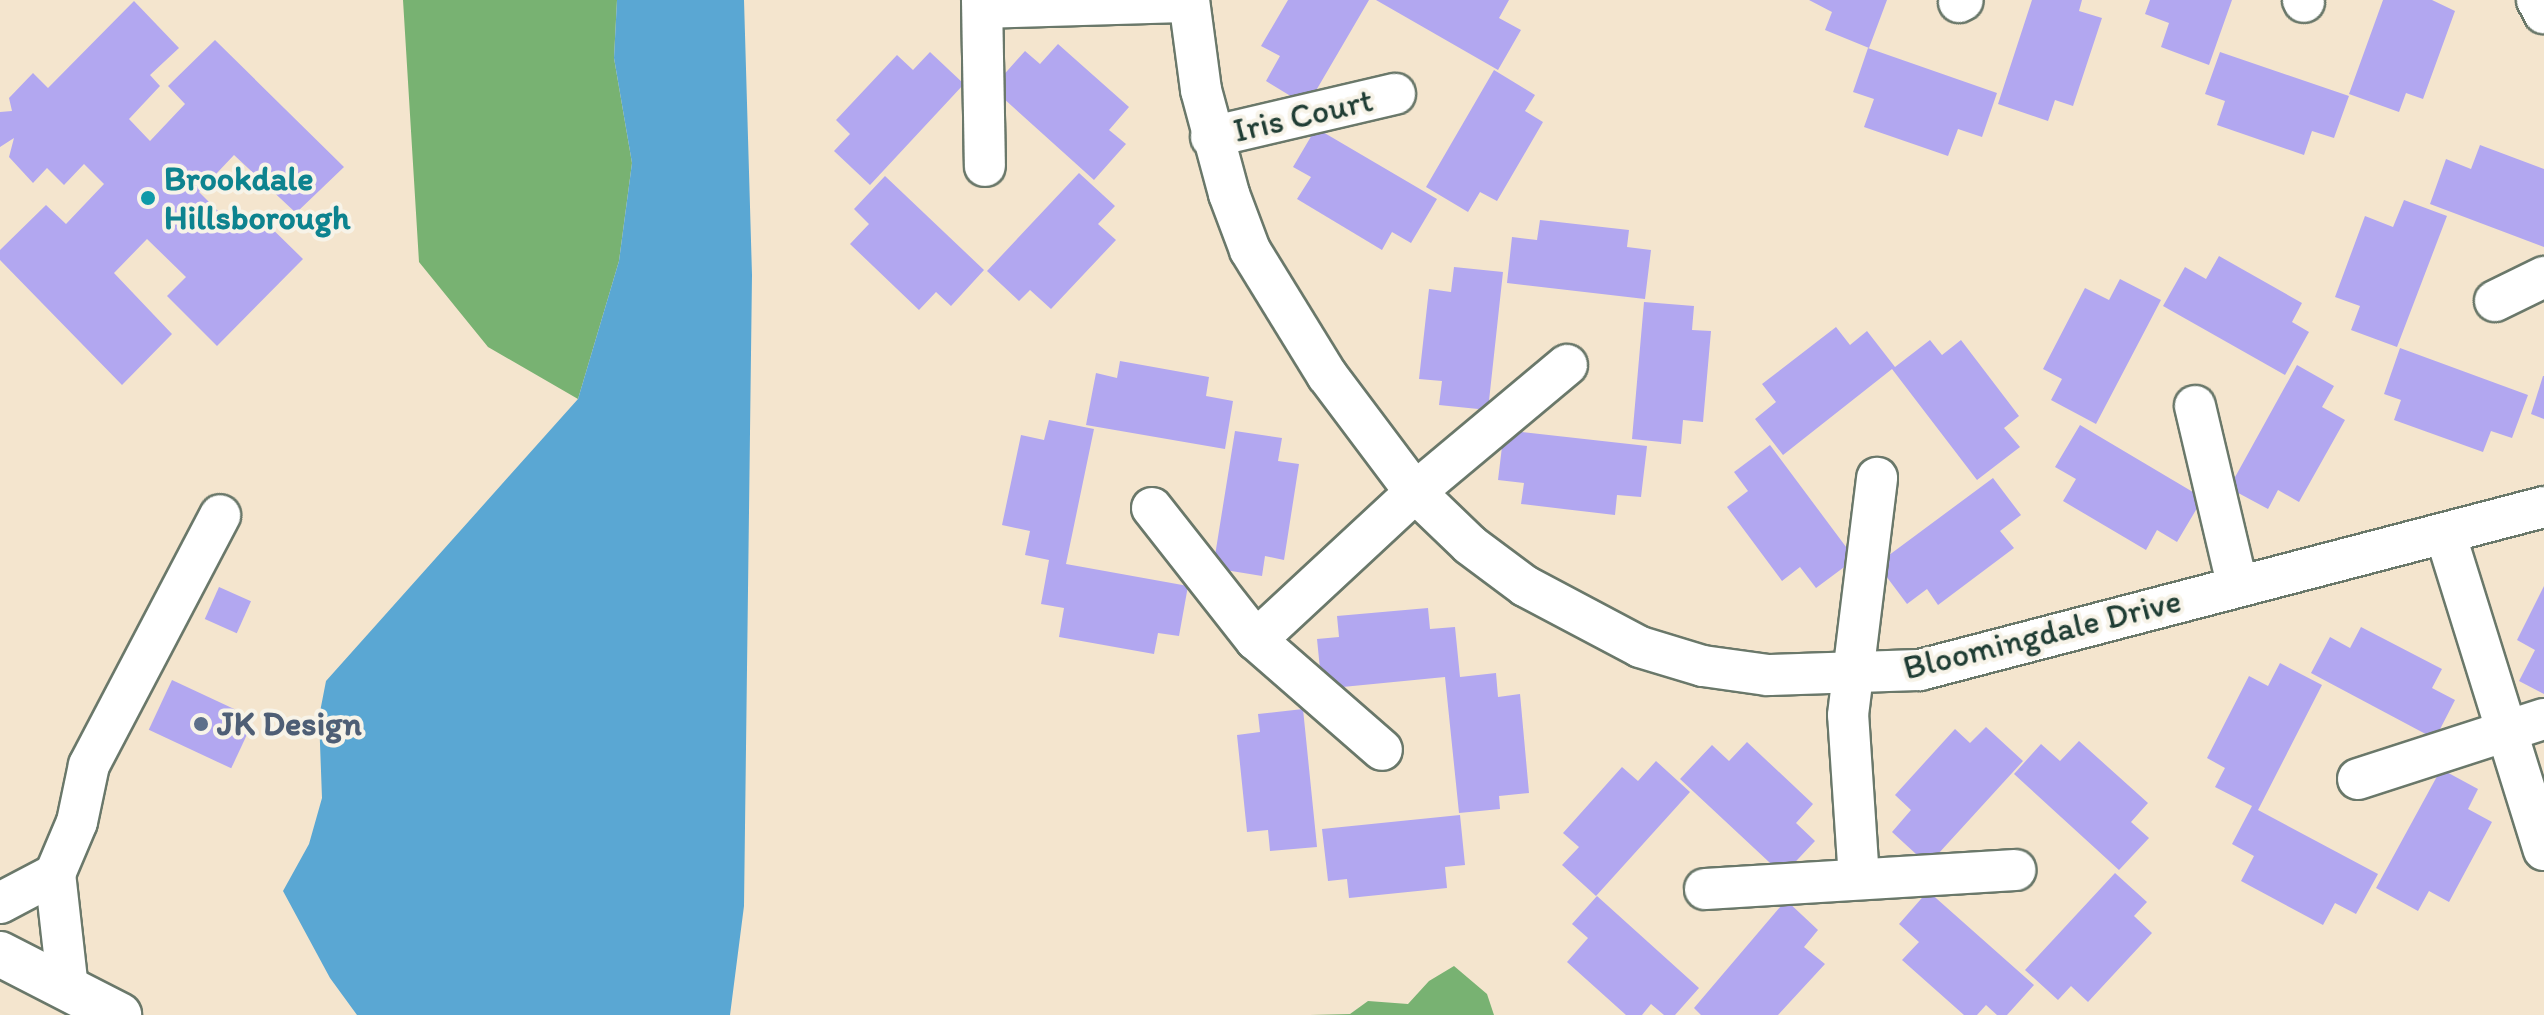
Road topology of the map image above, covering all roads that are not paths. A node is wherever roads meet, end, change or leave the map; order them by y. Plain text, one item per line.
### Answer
1 (2537, 0) edge
2 (1189, 1) edge
3 (982, 4) edge
4 (2544, 13) edge
5 (1395, 94) dead end
6 (1211, 137) junction
7 (985, 166) dead end
8 (2544, 277) edge
9 (2495, 301) dead end
10 (1567, 365) dead end
11 (2195, 406) dead end
12 (1877, 478) dead end
13 (1415, 492) junction
14 (2544, 507) edge
15 (1152, 508) dead end
16 (220, 515) dead end
17 (2445, 533) junction
18 (2237, 583) junction
19 (1256, 640) junction
20 (1850, 676) junction
21 (2544, 719) edge
22 (2506, 730) junction
23 (1382, 750) dead end
24 (2358, 779) dead end
25 (2544, 850) edge
26 (2015, 870) dead end
27 (55, 874) junction
28 (1859, 879) junction
29 (1705, 889) dead end
30 (0, 903) edge
31 (0, 954) edge
32 (68, 989) junction
33 (119, 1015) edge

1 - 4 street
2 - 3 street
2 - 6 street, Bloomingdale Drive
3 - 7 street
5 - 6 street, Iris Court
6 - 13 street, Bloomingdale Drive
8 - 9 street
10 - 13 street
11 - 18 street
12 - 20 street
13 - 19 street
13 - 20 street, Bloomingdale Drive
14 - 17 street, Bloomingdale Drive
15 - 19 street
16 - 27 street
17 - 18 street, Bloomingdale Drive
17 - 22 street
18 - 20 street, Bloomingdale Drive
19 - 23 street
20 - 28 street
21 - 22 street
22 - 24 street
22 - 25 street
26 - 28 street
27 - 30 street
27 - 32 street
28 - 29 street
31 - 32 main road
32 - 33 main road

